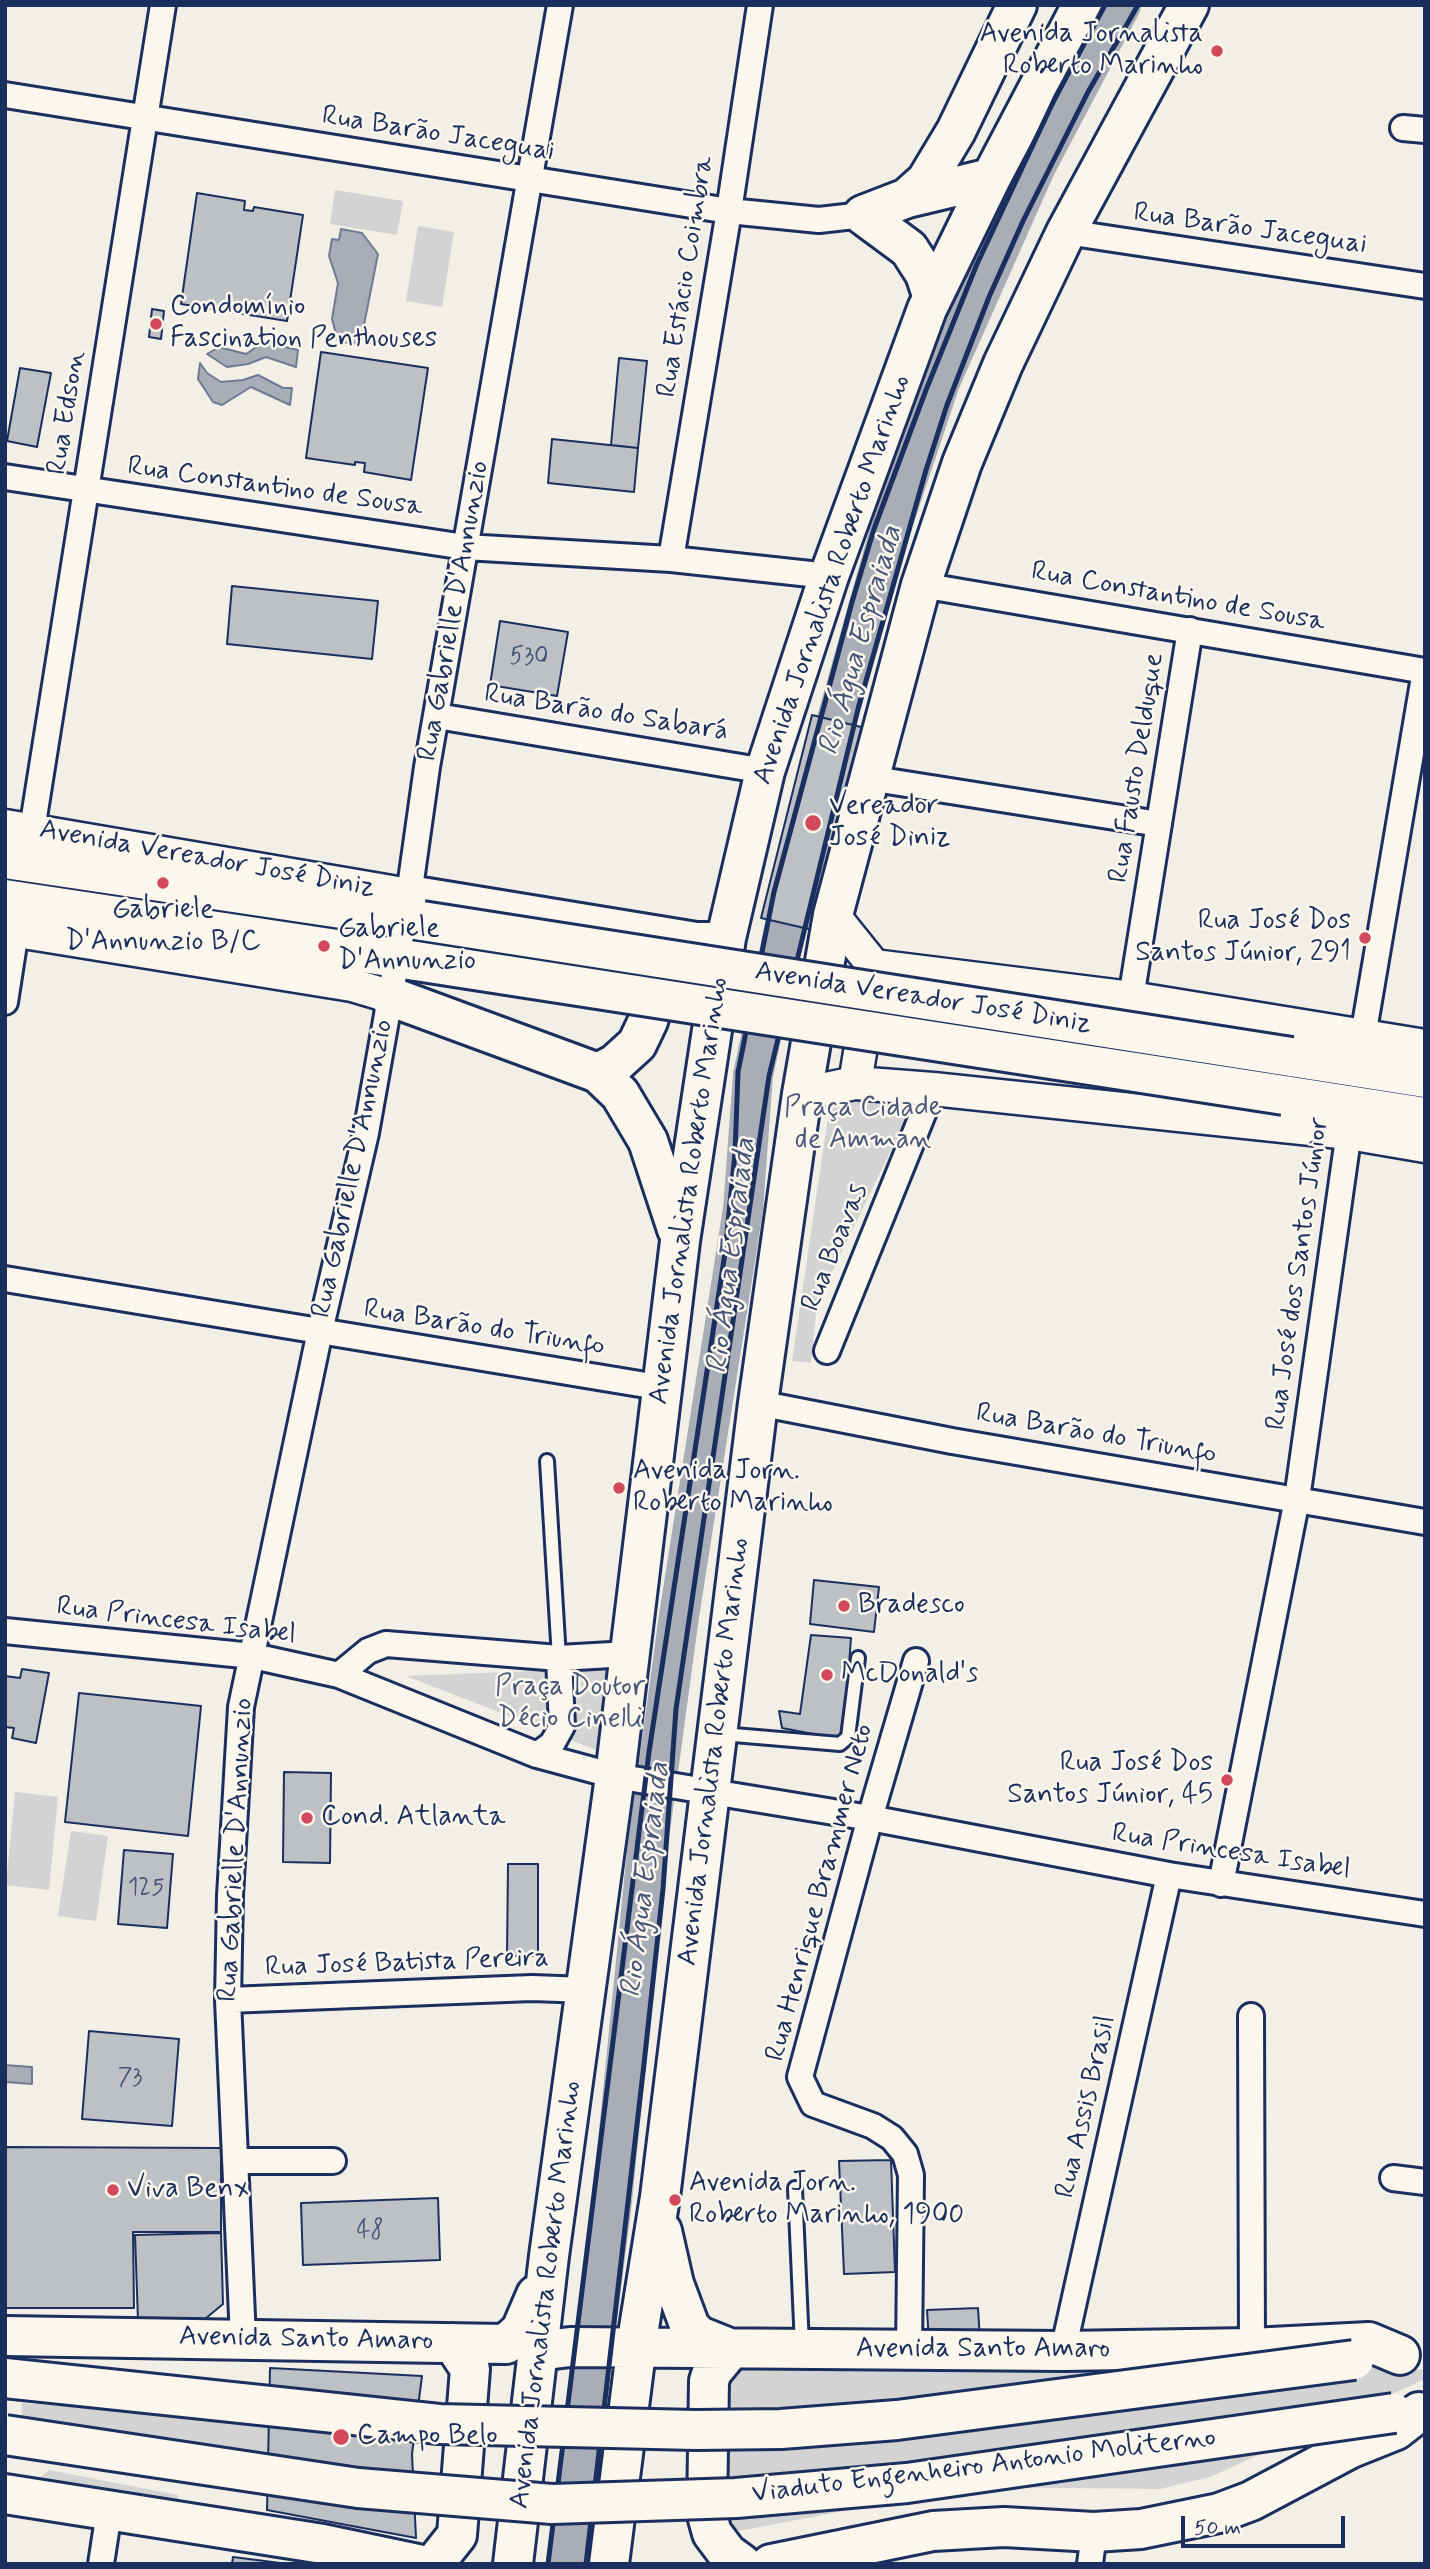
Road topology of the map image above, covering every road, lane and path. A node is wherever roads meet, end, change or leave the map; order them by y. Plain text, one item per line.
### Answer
1 (163, 5) edge
2 (560, 5) edge
3 (760, 5) edge
4 (1017, 5) edge
5 (1082, 5) edge
6 (1189, 5) edge
7 (5, 95) edge
8 (145, 119) junction
9 (991, 178) junction
10 (530, 179) junction
11 (907, 198) junction
12 (729, 211) junction
13 (863, 215) junction
14 (1066, 232) junction
15 (1425, 286) edge
16 (932, 295) junction
17 (5, 477) edge
18 (86, 490) junction
19 (466, 547) junction
20 (671, 559) junction
21 (829, 576) junction
22 (921, 585) junction
23 (1191, 631) junction
24 (1425, 671) edge
25 (437, 716) junction
26 (765, 771) junction
27 (868, 778) junction
28 (1159, 824) junction
29 (19, 828) edge
30 (5, 859) edge
31 (412, 912) junction
32 (833, 915) junction
33 (9, 919) edge
34 (659, 936) junction
35 (726, 937) junction
36 (406, 959) junction
37 (874, 966) junction
38 (390, 996) junction
39 (1131, 998) junction
40 (5, 1002) edge
41 (1425, 1046) edge
42 (1361, 1051) junction
43 (598, 1073) junction
44 (1425, 1078) edge
45 (855, 1083) junction
46 (933, 1089) junction
47 (802, 1094) junction
48 (1425, 1117) edge
49 (1351, 1119) junction
50 (1425, 1146) edge
51 (680, 1241) junction
52 (5, 1279) edge
53 (320, 1331) junction
54 (827, 1351) dead end
55 (664, 1388) junction
56 (758, 1403) junction
57 (547, 1461) dead end
58 (1297, 1499) junction
59 (1425, 1522) edge
60 (5, 1631) edge
61 (629, 1654) junction
62 (253, 1656) junction
63 (559, 1658) junction
64 (859, 1658) dead end
65 (916, 1661) dead end
66 (339, 1675) junction
67 (718, 1734) junction
68 (537, 1755) junction
69 (618, 1776) junction
70 (707, 1792) junction
71 (870, 1818) junction
72 (1169, 1875) junction
73 (1221, 1884) junction
74 (1425, 1914) edge
75 (587, 1990) junction
76 (228, 2000) junction
77 (1251, 2016) dead end
78 (234, 2161) junction
79 (332, 2161) dead end
80 (1393, 2178) dead end
81 (1425, 2182) edge
82 (795, 2188) dead end
83 (658, 2209) junction
84 (549, 2256) junction
85 (5, 2336) edge
86 (243, 2339) junction
87 (453, 2343) junction
88 (624, 2348) junction
89 (731, 2348) junction
90 (1252, 2348) junction
91 (554, 2349) junction
92 (803, 2350) junction
93 (909, 2351) junction
94 (1063, 2351) junction
95 (1412, 2355) edge
96 (5, 2378) edge
97 (1413, 2412) edge
98 (5, 2435) edge
99 (5, 2494) edge
100 (109, 2512) junction
101 (1092, 2548) edge
102 (321, 2554) edge
103 (101, 2564) edge
104 (418, 2564) edge
105 (434, 2564) edge
106 (513, 2564) edge
107 (609, 2564) edge
108 (742, 2564) edge
109 (771, 2564) edge

1 - 8 street, Rua Edson
2 - 10 street, Rua Gabrielle D'Annunzio
3 - 12 street, Rua Estácio Coimbra
4 - 11 main road
5 - 9 main road, Avenida Jornalista Roberto Marinho
6 - 14 main road, Avenida Jornalista Roberto Marinho
7 - 8 street, Rua Barão Jaceguai
8 - 10 street, Rua Barão Jaceguai
8 - 18 street, Rua Edson
9 - 11 main road
9 - 16 main road, Avenida Jornalista Roberto Marinho
10 - 12 street, Rua Barão Jaceguai
10 - 19 street, Rua Gabrielle D'Annunzio
11 - 13 main road
12 - 13 street, Rua Barão Jaceguai
12 - 20 street, Rua Estácio Coimbra
13 - 16 main road
14 - 15 street, Rua Barão Jaceguai
14 - 22 main road, Avenida Jornalista Roberto Marinho
16 - 21 main road, Avenida Jornalista Roberto Marinho
17 - 18 street, Rua Constantino de Sousa
18 - 19 street, Rua Constantino de Sousa
18 - 29 street, Rua Edson
19 - 20 street, Rua Constantino de Sousa
19 - 25 street, Rua Gabrielle D'Annunzio
20 - 21 street, Rua Constantino de Sousa
21 - 26 main road, Avenida Jornalista Roberto Marinho
22 - 23 street, Rua Constantino de Sousa
22 - 27 main road, Avenida Jornalista Roberto Marinho
23 - 24 street, Rua Constantino de Sousa
23 - 28 street, Rua Fausto Delduque
24 - 42 street, Rua José dos Santos Júnior
25 - 26 street, Rua Barão do Sabará
25 - 31 street, Rua Gabrielle D'Annunzio
26 - 35 main road, Avenida Jornalista Roberto Marinho
27 - 28 street
27 - 32 main road, Avenida Jornalista Roberto Marinho
28 - 39 street, Rua Fausto Delduque
29 - 31 street, Avenida Vereador José Diniz
30 - 31 main road, Avenida Vereador José Diniz
31 - 34 main road
31 - 36 street, Rua Gabrielle D'Annunzio
31 - 42 main road, Avenida Vereador José Diniz, bridge
32 - 37 street, Avenida Vereador José Diniz
32 - 47 main road, Avenida Jornalista Roberto Marinho
33 - 36 main road, Avenida Vereador José Diniz
33 - 38 street
33 - 40 street
34 - 35 main road
34 - 43 main road
35 - 51 main road, Avenida Jornalista Roberto Marinho
36 - 38 street, Rua Gabrielle D'Annunzio
36 - 49 main road, Avenida Vereador José Diniz, bridge
37 - 39 street, Avenida Vereador José Diniz
37 - 45 street
38 - 43 main road
38 - 53 street, Rua Gabrielle D'Annunzio
39 - 42 street, Avenida Vereador José Diniz
41 - 42 street, Avenida Vereador José Diniz
42 - 44 main road, Avenida Vereador José Diniz
42 - 49 street, Rua José dos Santos Júnior
43 - 51 main road
45 - 46 street, Avenida Vereador José Diniz
45 - 47 street, Avenida Vereador José Diniz
46 - 49 street, Avenida Vereador José Diniz
46 - 54 street, Rua Boavas
47 - 56 main road, Avenida Jornalista Roberto Marinho
48 - 49 main road, Avenida Vereador José Diniz
49 - 50 street, Avenida Vereador José Diniz
49 - 58 street, Rua José dos Santos Júnior
51 - 55 main road, Avenida Jornalista Roberto Marinho
52 - 53 street, Rua Barão do Triunfo
53 - 55 street, Rua Barão do Triunfo
53 - 62 street, Rua Gabrielle D'Annunzio
55 - 61 main road, Avenida Jornalista Roberto Marinho
56 - 58 street, Rua Barão do Triunfo
56 - 67 main road, Avenida Jornalista Roberto Marinho
57 - 63 lane
58 - 59 street, Rua Barão do Triunfo
58 - 73 street, Rua José dos Santos Júnior
60 - 62 street, Rua Princesa Isabel
61 - 63 street
61 - 69 main road, Avenida Jornalista Roberto Marinho
62 - 66 street, Rua Princesa Isabel
62 - 76 street, Rua Gabrielle D'Annunzio
63 - 66 street
63 - 68 street
64 - 67 lane
65 - 71 street, Rua Henrique Brammer Neto
66 - 68 street, Rua Princesa Isabel
67 - 70 main road, Avenida Jornalista Roberto Marinho
68 - 69 street, Rua Princesa Isabel
69 - 70 street, Rua Princesa Isabel
69 - 75 main road, Avenida Jornalista Roberto Marinho
70 - 71 street, Rua Princesa Isabel
70 - 83 main road, Avenida Jornalista Roberto Marinho
71 - 72 street, Rua Princesa Isabel
71 - 93 street, Rua Henrique Brammer Neto
72 - 73 street, Rua Princesa Isabel
72 - 94 street, Rua Assis Brasil
73 - 74 street, Rua Princesa Isabel
75 - 76 street, Rua José Batista Pereira
75 - 84 main road, Avenida Jornalista Roberto Marinho
76 - 78 street, Rua Gabrielle D'Annunzio
77 - 90 street
78 - 79 street
78 - 86 street, Rua Gabrielle D'Annunzio
80 - 81 street
82 - 92 lane
83 - 88 main road, Avenida Jornalista Roberto Marinho
83 - 89 main road
84 - 87 main road, Avenida Santo Amaro
84 - 91 main road, Avenida Jornalista Roberto Marinho
85 - 86 main road, Avenida Santo Amaro
86 - 87 main road, Avenida Santo Amaro
87 - 105 main road
88 - 89 main road, Avenida Santo Amaro
88 - 91 main road, Avenida Santo Amaro
88 - 107 main road, Avenida Jornalista Roberto Marinho
89 - 92 main road, Avenida Santo Amaro
89 - 108 main road
90 - 94 main road, Avenida Santo Amaro
90 - 95 main road, Avenida Santo Amaro
91 - 106 main road, Avenida Jornalista Roberto Marinho
92 - 93 main road, Avenida Santo Amaro
93 - 94 main road, Avenida Santo Amaro
95 - 96 main road, Viaduto Engenheiro Antonio Moliterno, bridge
97 - 98 main road, Viaduto Engenheiro Antonio Moliterno, bridge
97 - 101 main road
99 - 100 main road
100 - 102 main road
100 - 103 street
101 - 109 main road
102 - 104 main road

